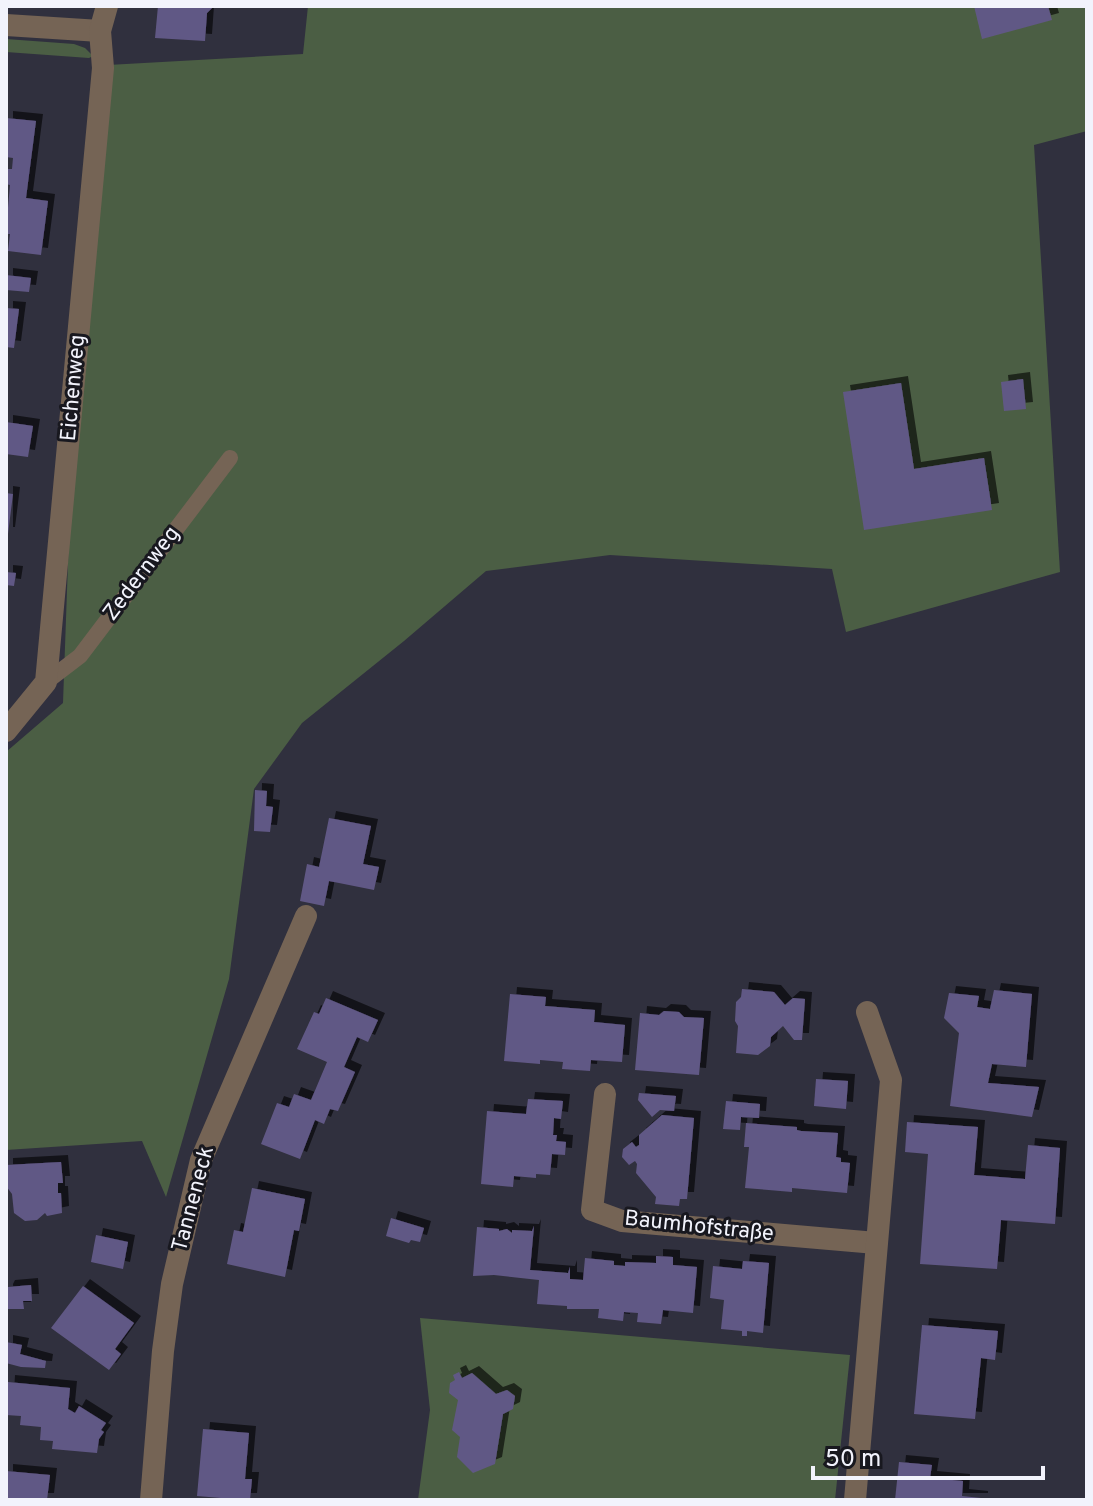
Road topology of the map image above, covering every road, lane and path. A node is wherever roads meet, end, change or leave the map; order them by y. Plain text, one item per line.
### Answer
1 (107, 6) edge
2 (6, 25) edge
3 (100, 31) junction
4 (230, 458) dead end
5 (46, 682) junction
6 (6, 731) edge
7 (306, 916) dead end
8 (867, 1012) dead end
9 (605, 1094) dead end
10 (876, 1243) junction
11 (151, 1500) edge
12 (855, 1500) edge

1 - 3 street, Eichenweg
2 - 3 street
3 - 5 street, Eichenweg
4 - 5 lane, Zedernweg
5 - 6 street
7 - 11 street, Tanneneck
8 - 10 street
9 - 10 street, Baumhofstraße
10 - 12 street

